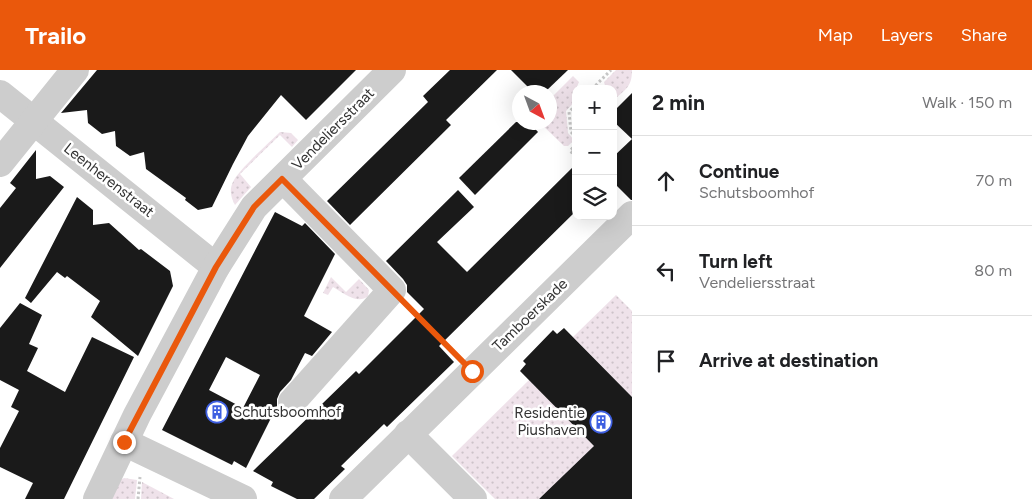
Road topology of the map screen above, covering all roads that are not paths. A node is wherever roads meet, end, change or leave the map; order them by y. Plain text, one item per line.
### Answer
1 (75, 70) edge
2 (392, 70) edge
3 (0, 94) edge
4 (33, 120) junction
5 (0, 163) edge
6 (282, 179) junction
7 (632, 215) edge
8 (216, 267) junction
9 (292, 402) dead end
10 (408, 434) junction
11 (124, 442) junction
12 (97, 499) edge
13 (243, 499) edge
14 (343, 499) edge
15 (472, 499) edge

1 - 4 street
2 - 6 street, Vendeliersstraat
3 - 4 street, Leenherenstraat
4 - 5 street
4 - 8 street, Leenherenstraat
6 - 8 street, Vendeliersstraat
6 - 9 street
7 - 10 street, Tamboerskade
8 - 11 street, Vendeliersstraat
10 - 14 street, Tamboerskade
10 - 15 street
11 - 12 street, Vendeliersstraat
11 - 13 street

